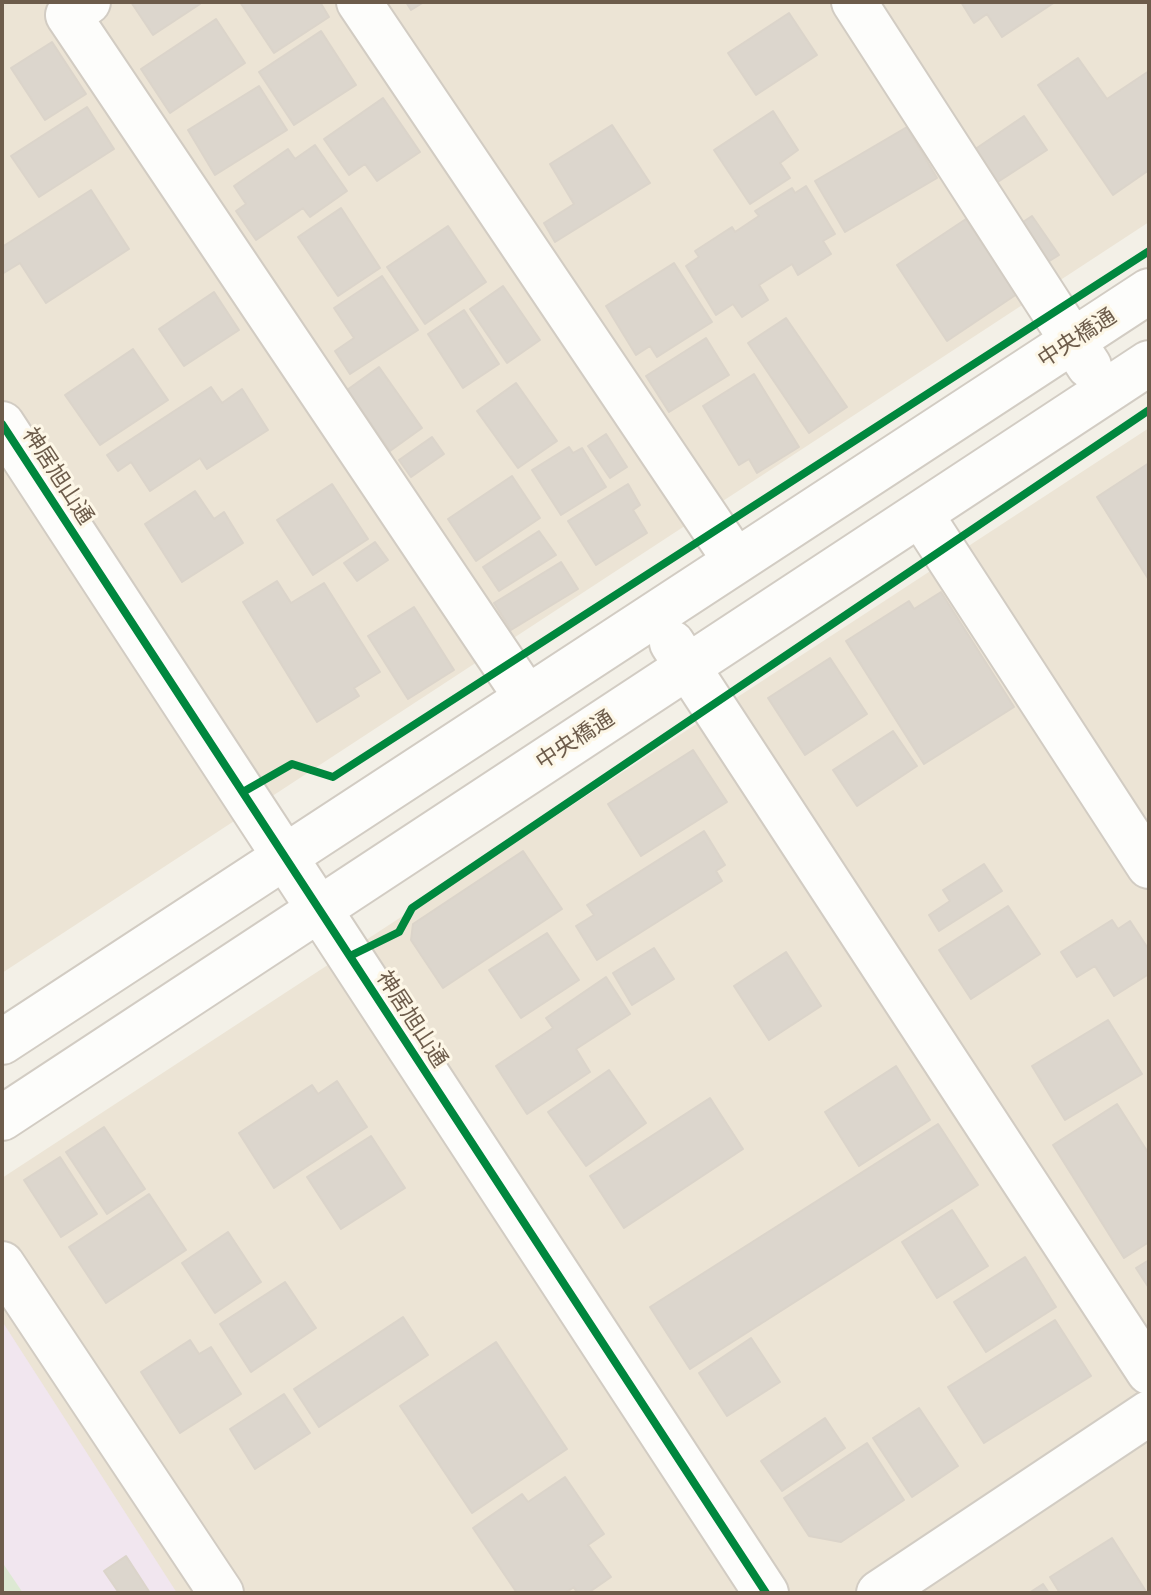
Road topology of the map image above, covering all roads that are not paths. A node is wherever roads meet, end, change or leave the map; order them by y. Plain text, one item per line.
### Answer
1 (88, 2) edge
2 (359, 2) edge
3 (854, 2) edge
4 (1149, 291) edge
5 (1072, 341) junction
6 (1149, 363) edge
7 (1106, 391) junction
8 (2, 424) edge
9 (921, 515) junction
10 (735, 560) junction
11 (653, 614) junction
12 (687, 666) junction
13 (527, 698) junction
14 (285, 856) junction
15 (1149, 866) edge
16 (320, 909) junction
17 (2, 1042) edge
18 (6, 1108) edge
19 (2, 1264) edge
20 (1149, 1372) edge
21 (1149, 1413) edge
22 (221, 1593) edge
23 (766, 1593) edge
24 (879, 1593) edge

1 - 13 street
2 - 10 street
3 - 5 street
4 - 5 street, 中央橋通
5 - 7 street
5 - 10 street, 中央橋通
6 - 7 street, 中央橋通
7 - 9 street, 中央橋通
8 - 14 street, 神居旭山通
9 - 12 street, 中央橋通
9 - 15 street
10 - 11 street, 中央橋通
11 - 12 street
11 - 13 street, 中央橋通
12 - 16 street, 中央橋通
12 - 20 street
13 - 14 street, 中央橋通
14 - 16 street, 神居旭山通
14 - 17 street, 中央橋通
16 - 18 street, 中央橋通
16 - 23 street, 神居旭山通
19 - 22 street
21 - 24 street

